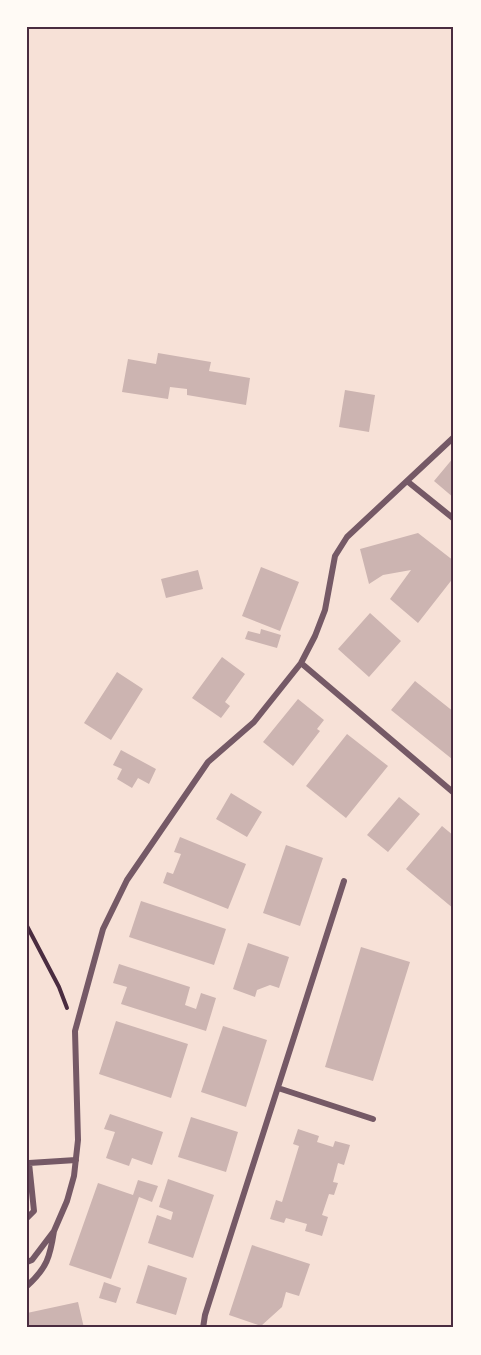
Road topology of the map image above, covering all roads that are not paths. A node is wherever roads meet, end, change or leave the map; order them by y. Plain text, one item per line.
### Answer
1 (454, 437) edge
2 (407, 481) junction
3 (454, 519) edge
4 (301, 663) junction
5 (454, 793) edge
6 (344, 881) dead end
7 (278, 1088) junction
8 (373, 1119) dead end
9 (76, 1160) junction
10 (27, 1218) edge
11 (54, 1231) junction
12 (27, 1262) edge
13 (27, 1286) edge
14 (204, 1328) edge

1 - 2 street
2 - 3 street
2 - 4 street
4 - 5 street
4 - 9 street
6 - 7 street
7 - 8 street
7 - 14 street
9 - 10 street
9 - 11 street
11 - 12 street
11 - 13 street

